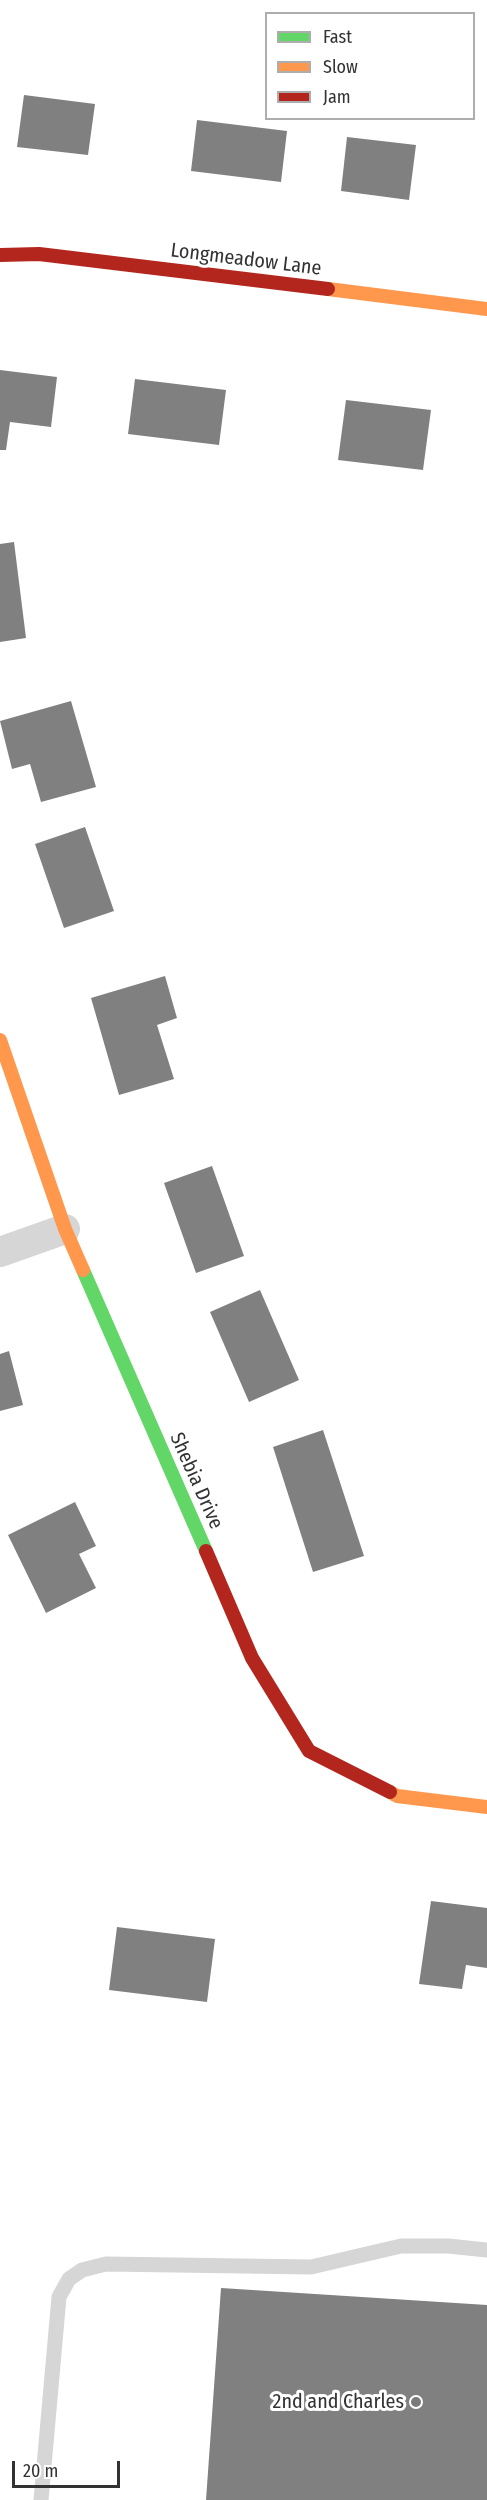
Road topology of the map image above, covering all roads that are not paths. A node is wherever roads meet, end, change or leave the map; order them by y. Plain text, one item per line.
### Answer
1 (0, 255) edge
2 (487, 309) edge
3 (0, 1040) edge
4 (65, 1229) junction
5 (0, 1252) edge
6 (487, 1807) edge
7 (487, 2250) edge
8 (41, 2500) edge

1 - 2 street, Longmeadow Lane
3 - 4 street, Shebia Drive
4 - 5 street
4 - 6 street, Shebia Drive
7 - 8 lane

